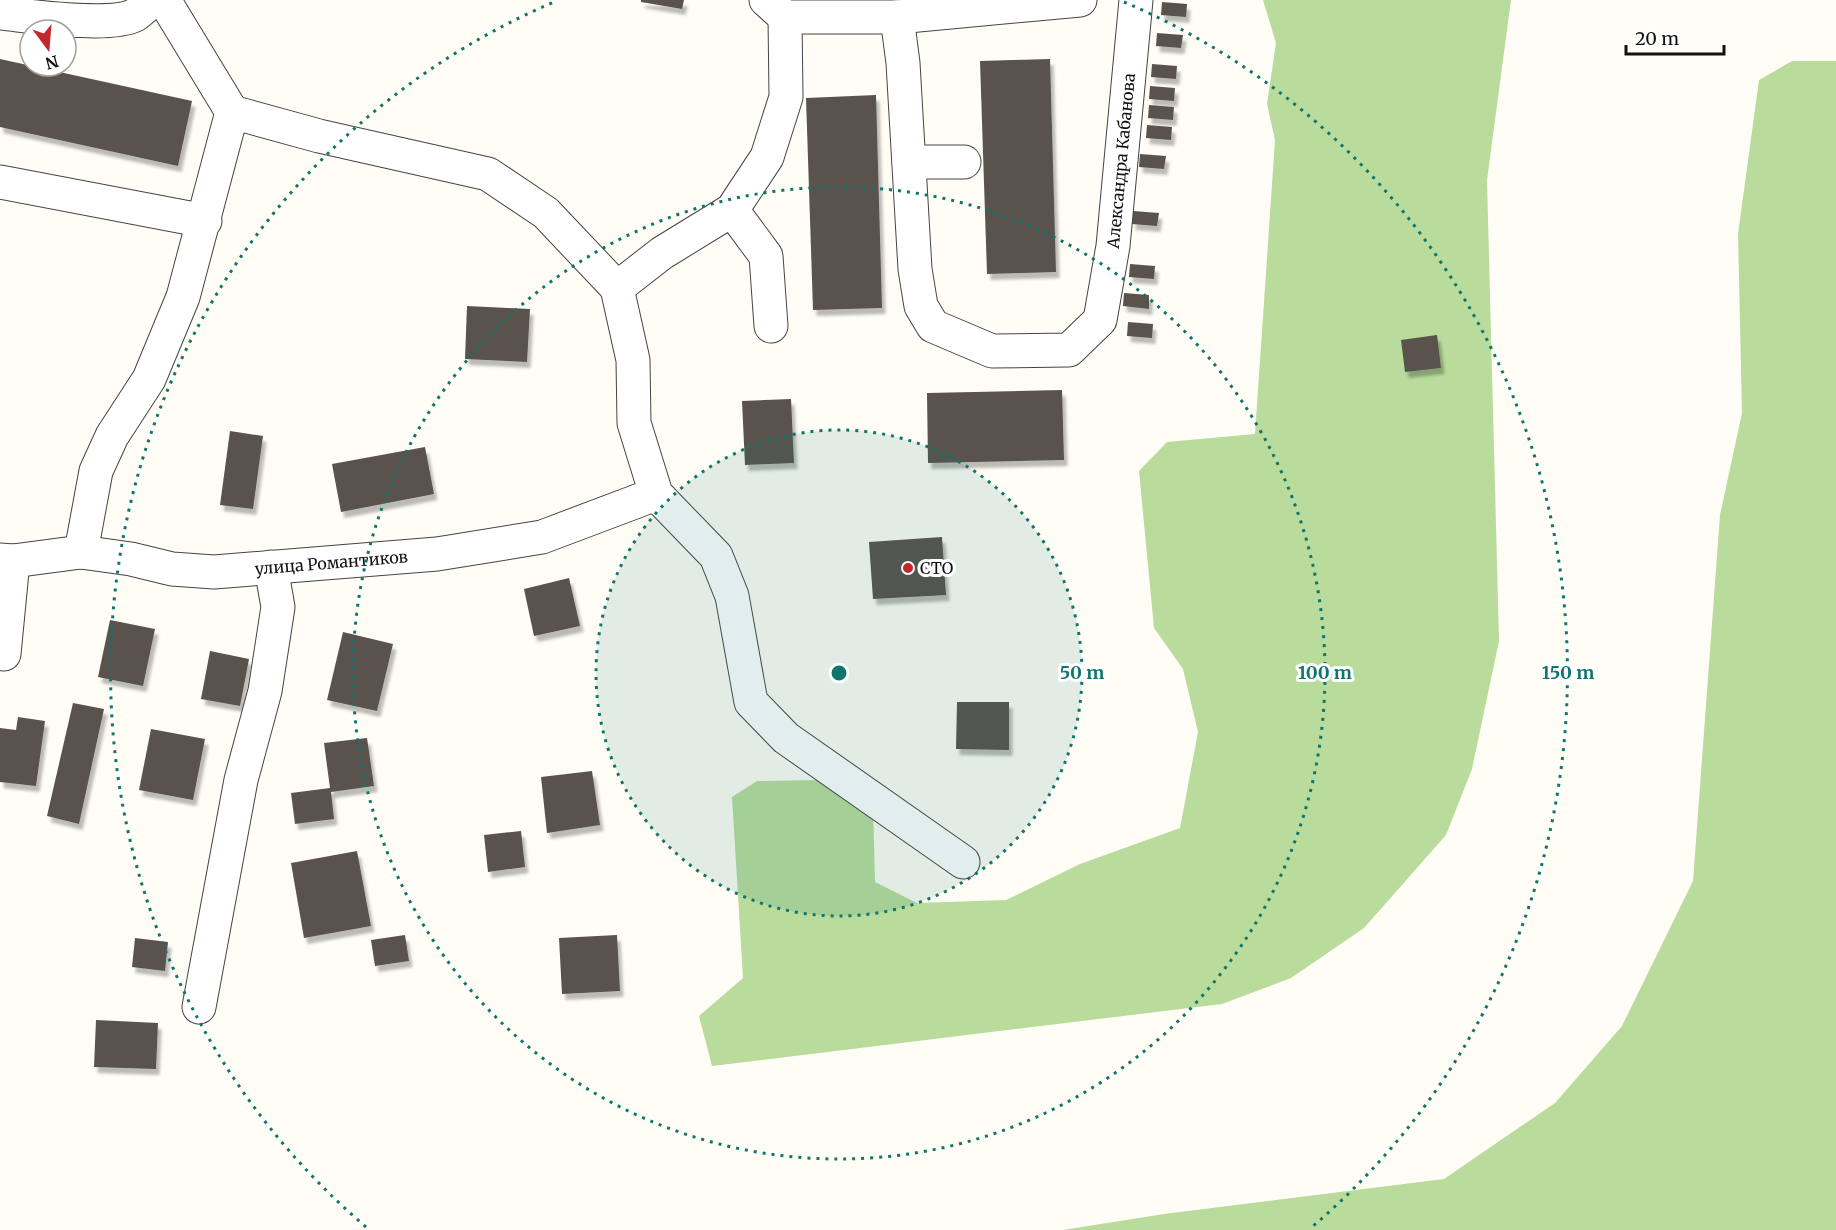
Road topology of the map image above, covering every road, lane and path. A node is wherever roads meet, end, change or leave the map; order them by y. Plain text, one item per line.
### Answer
1 (153, 0) edge
2 (164, 0) edge
3 (1080, 0) edge
4 (1136, 0) edge
5 (776, 9) edge
6 (0, 13) edge
7 (897, 17) junction
8 (232, 112) junction
9 (909, 162) junction
10 (964, 162) dead end
11 (0, 182) edge
12 (732, 210) junction
13 (205, 220) junction
14 (617, 288) junction
15 (771, 326) dead end
16 (657, 494) junction
17 (81, 552) junction
18 (7, 561) edge
19 (271, 567) junction
20 (4, 654) dead end
21 (963, 862) dead end
22 (199, 1007) dead end

1 - 6 street
2 - 8 street
3 - 7 street
4 - 9 street, Александра Кабанова
5 - 7 street
5 - 12 street
7 - 9 street
8 - 13 street
8 - 14 street
9 - 10 street
11 - 13 street
12 - 14 street
12 - 15 street
13 - 17 street
14 - 16 street
16 - 19 street, улица Романтиков
16 - 21 street
17 - 18 street, улица Романтиков
17 - 19 street, улица Романтиков
18 - 20 street
19 - 22 street

